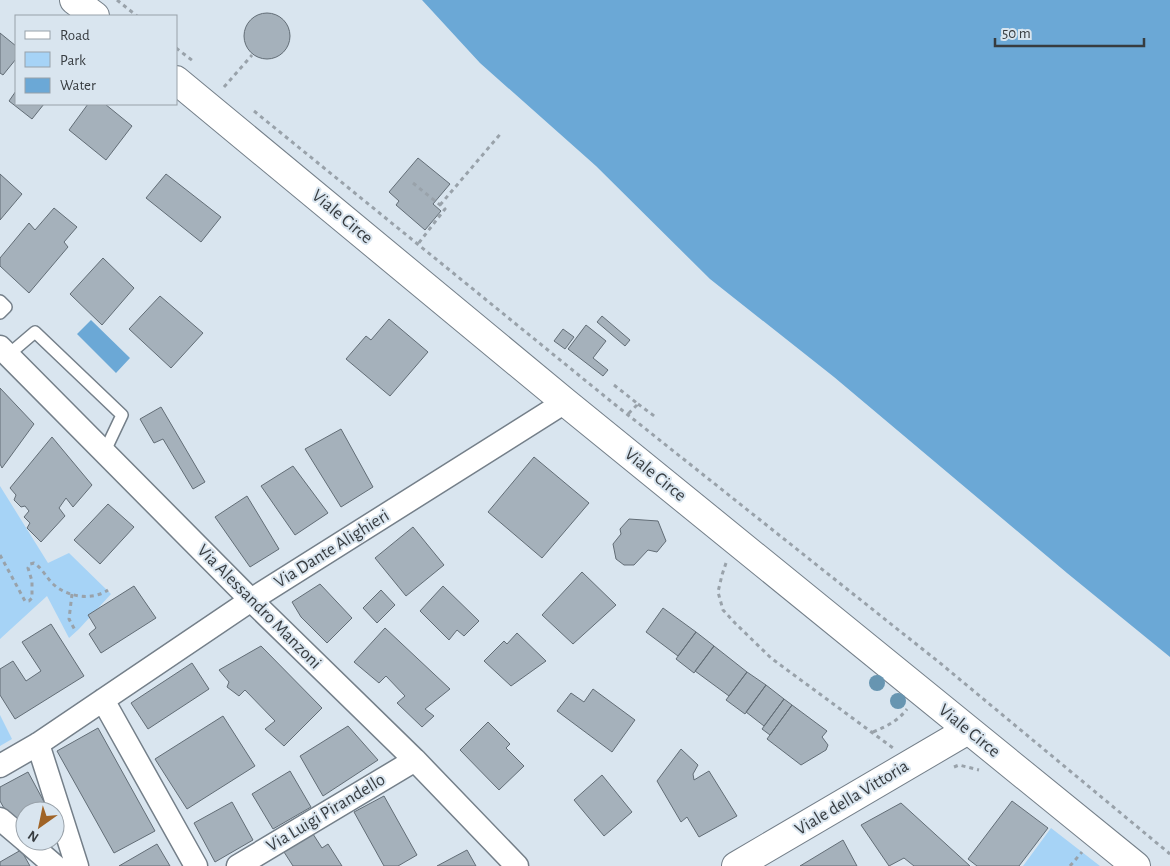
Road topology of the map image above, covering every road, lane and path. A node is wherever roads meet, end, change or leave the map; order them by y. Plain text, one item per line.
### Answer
1 (74, 0) edge
2 (117, 0) edge
3 (94, 15) edge
4 (136, 15) edge
5 (178, 53) edge
6 (252, 55) dead end
7 (186, 72) edge
8 (217, 81) dead end
9 (224, 87) junction
10 (232, 93) dead end
11 (246, 105) dead end
12 (502, 132) dead end
13 (412, 183) dead end
14 (440, 205) junction
15 (418, 244) junction
16 (0, 301) edge
17 (0, 313) edge
18 (4, 351) edge
19 (614, 385) dead end
20 (565, 402) junction
21 (638, 404) junction
22 (627, 415) junction
23 (657, 418) dead end
24 (104, 452) junction
25 (740, 544) junction
26 (0, 555) edge
27 (108, 590) dead end
28 (72, 594) junction
29 (251, 600) junction
30 (76, 632) dead end
31 (103, 700) junction
32 (968, 730) junction
33 (38, 744) junction
34 (415, 760) junction
35 (912, 762) junction
36 (0, 766) edge
37 (0, 819) edge
38 (15, 832) edge
39 (37, 851) edge
40 (1170, 854) edge
41 (55, 866) edge
42 (77, 866) edge
43 (196, 866) edge
44 (238, 866) edge
45 (517, 866) edge
46 (736, 866) edge
47 (1136, 866) edge

1 - 3 street
2 - 4 path
5 - 7 path
6 - 9 path
7 - 20 street, Viale Circe
8 - 9 path
9 - 10 path
11 - 15 path
12 - 14 path
13 - 14 path
14 - 15 path
15 - 22 path
16 - 17 lane
18 - 24 street, Via Alessandro Manzoni
18 - 24 lane
19 - 21 path
20 - 25 street, Viale Circe
20 - 29 street, Via Dante Alighieri
21 - 22 path
21 - 23 path
22 - 40 path
24 - 29 street, Via Alessandro Manzoni
25 - 32 street, Viale Circe
25 - 35 path
26 - 28 path
27 - 28 path
28 - 30 path
29 - 31 street, Via Dante Alighieri
29 - 34 street, Via Alessandro Manzoni
31 - 33 street, Via Dante Alighieri
31 - 43 street
32 - 35 street, Viale della Vittoria
32 - 47 street, Viale Circe
33 - 36 street, Via Dante Alighieri
33 - 42 street
34 - 44 street, Via Luigi Pirandello
34 - 45 street, Via Alessandro Manzoni
35 - 46 street, Viale della Vittoria
37 - 38 street
39 - 41 street

